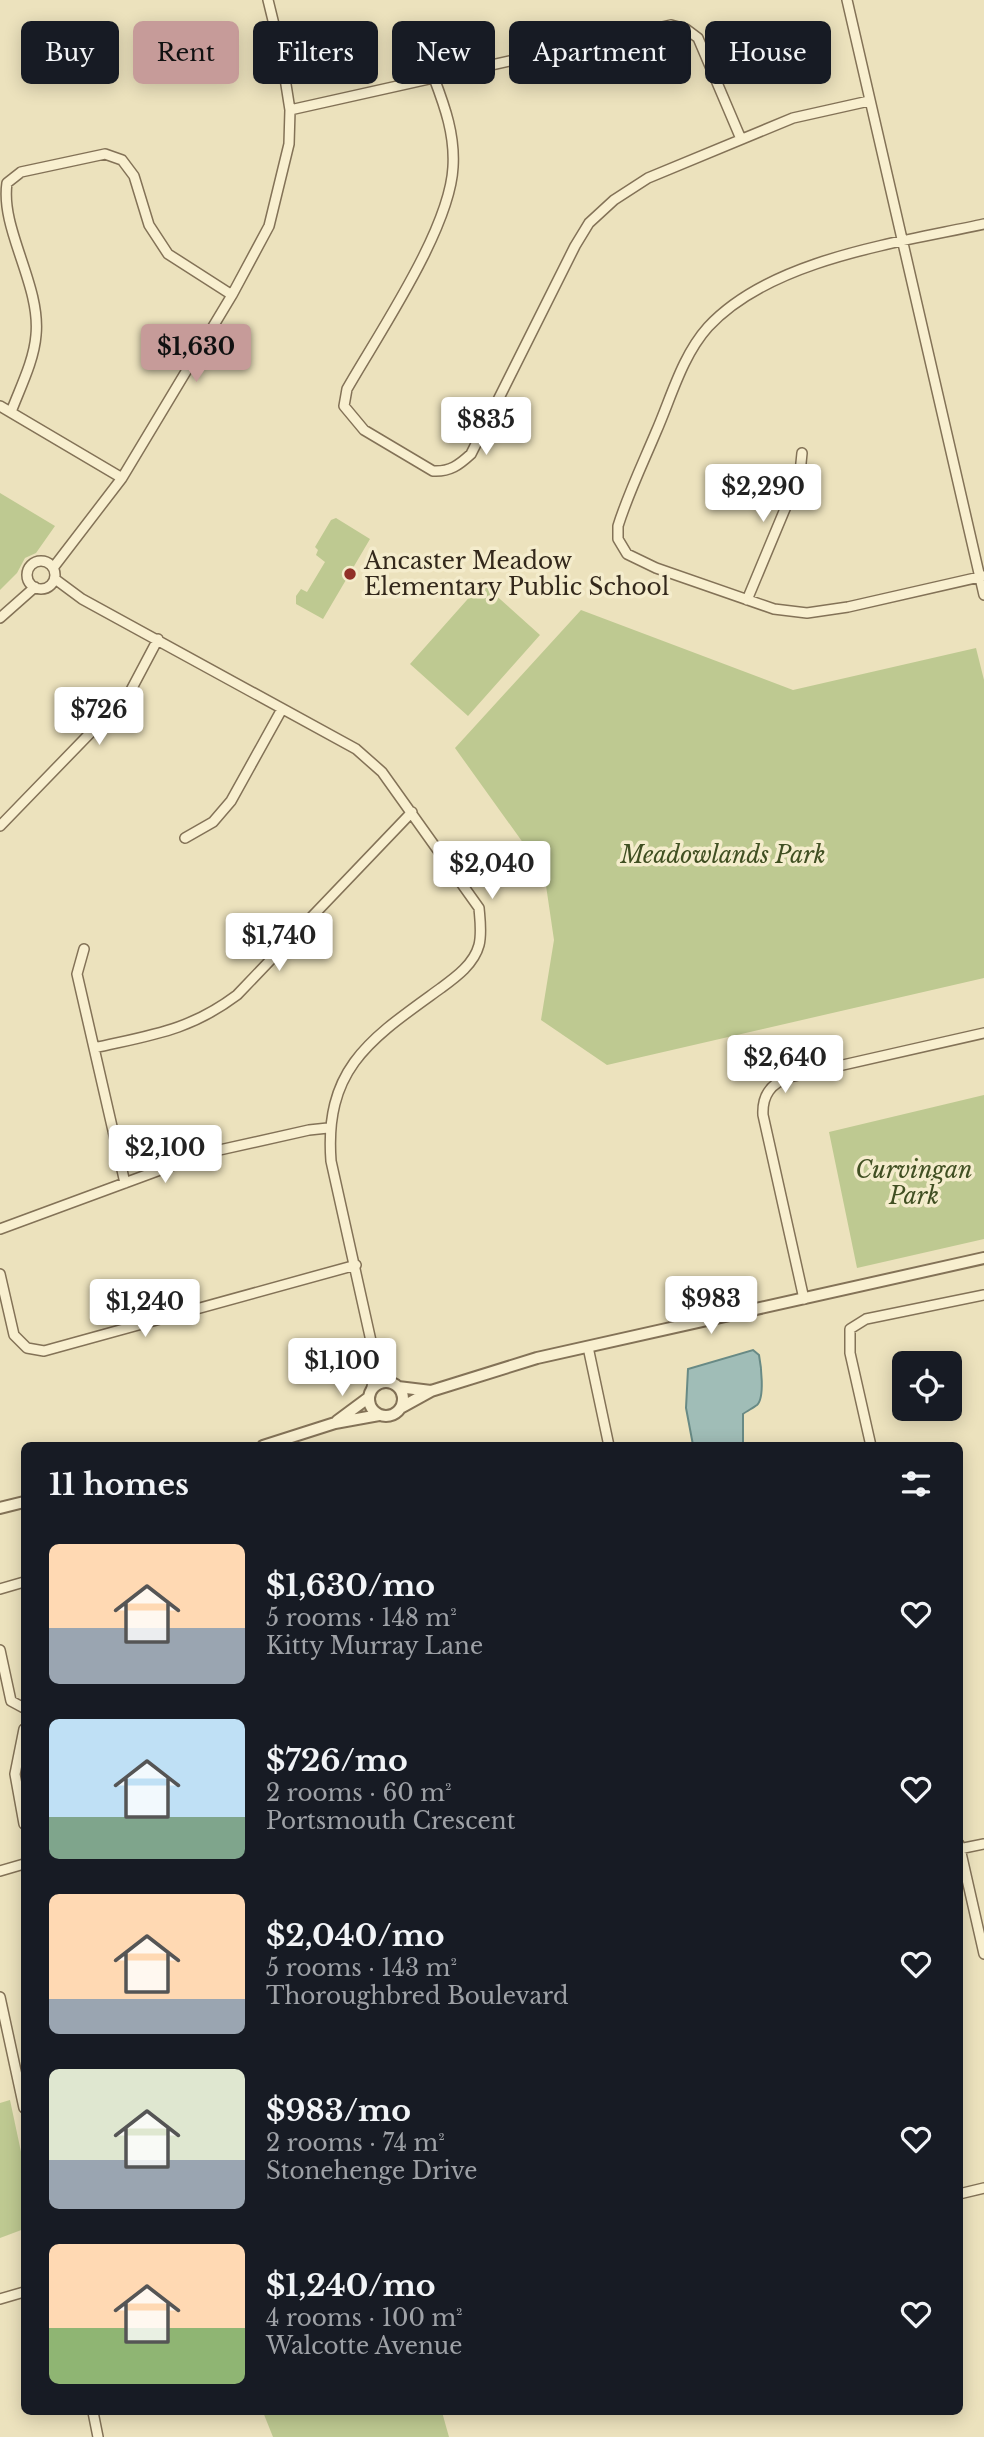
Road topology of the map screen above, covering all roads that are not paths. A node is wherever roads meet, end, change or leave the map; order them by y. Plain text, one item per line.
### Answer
1 (268, 0) edge
2 (847, 0) edge
3 (495, 64) edge
4 (407, 84) edge
5 (436, 84) edge
6 (869, 101) junction
7 (290, 110) junction
8 (741, 139) junction
9 (984, 223) edge
10 (903, 241) junction
11 (232, 295) junction
12 (0, 406) edge
13 (11, 412) junction
14 (802, 453) dead end
15 (122, 478) junction
16 (50, 565) junction
17 (982, 577) edge
18 (52, 583) junction
19 (31, 584) junction
20 (984, 595) edge
21 (747, 600) junction
22 (0, 618) edge
23 (158, 639) junction
24 (282, 709) junction
25 (412, 812) junction
26 (0, 826) edge
27 (185, 838) dead end
28 (84, 948) dead end
29 (984, 1033) edge
30 (94, 1048) junction
31 (328, 1128) junction
32 (125, 1183) junction
33 (0, 1230) edge
34 (984, 1258) edge
35 (356, 1265) junction
36 (0, 1274) edge
37 (984, 1295) edge
38 (804, 1298) junction
39 (588, 1347) junction
40 (375, 1359) junction
41 (394, 1385) junction
42 (431, 1391) junction
43 (370, 1393) junction
44 (402, 1407) junction
45 (379, 1415) junction
46 (335, 1423) junction
47 (276, 1442) edge
48 (608, 1442) edge
49 (870, 1442) edge
50 (21, 1503) edge
51 (0, 1508) edge
52 (21, 1583) edge
53 (0, 1589) edge
54 (0, 1650) edge
55 (21, 1706) edge
56 (21, 1744) edge
57 (21, 1807) edge
58 (984, 1844) edge
59 (963, 1847) edge
60 (963, 1864) edge
61 (21, 1865) edge
62 (0, 1871) edge
63 (984, 1954) edge
64 (0, 1997) edge
65 (5, 2045) edge
66 (21, 2098) edge
67 (984, 2188) edge
68 (963, 2193) edge
69 (21, 2293) edge
70 (0, 2299) edge
71 (94, 2415) edge
72 (98, 2437) edge

1 - 7 street
2 - 6 street
3 - 8 street
4 - 7 street
5 - 8 street
6 - 8 street
6 - 10 street
7 - 11 street
9 - 10 street
10 - 17 street
10 - 21 street
11 - 13 street
11 - 15 street
12 - 13 street
13 - 15 street
14 - 21 street
15 - 16 street
16 - 18 street
16 - 19 street
17 - 20 street
17 - 21 street
18 - 19 street
18 - 23 street
19 - 22 street
23 - 24 street
23 - 26 street
24 - 25 street
24 - 27 street
25 - 30 street
25 - 31 street
28 - 30 street
29 - 38 street
30 - 32 street
31 - 32 street
31 - 35 street
32 - 33 street
34 - 38 street
35 - 36 street
35 - 40 street
37 - 49 street
38 - 39 street
39 - 42 street
39 - 48 street
40 - 41 street
40 - 43 street
41 - 42 street
41 - 43 street
41 - 44 street
42 - 44 street
43 - 45 street
43 - 46 street
44 - 45 street
45 - 46 street
46 - 47 street
50 - 51 street
52 - 53 street
54 - 55 street
56 - 57 street
58 - 59 street
60 - 63 street
61 - 62 street
64 - 65 street
65 - 66 street
67 - 68 street
69 - 70 street
71 - 72 street

